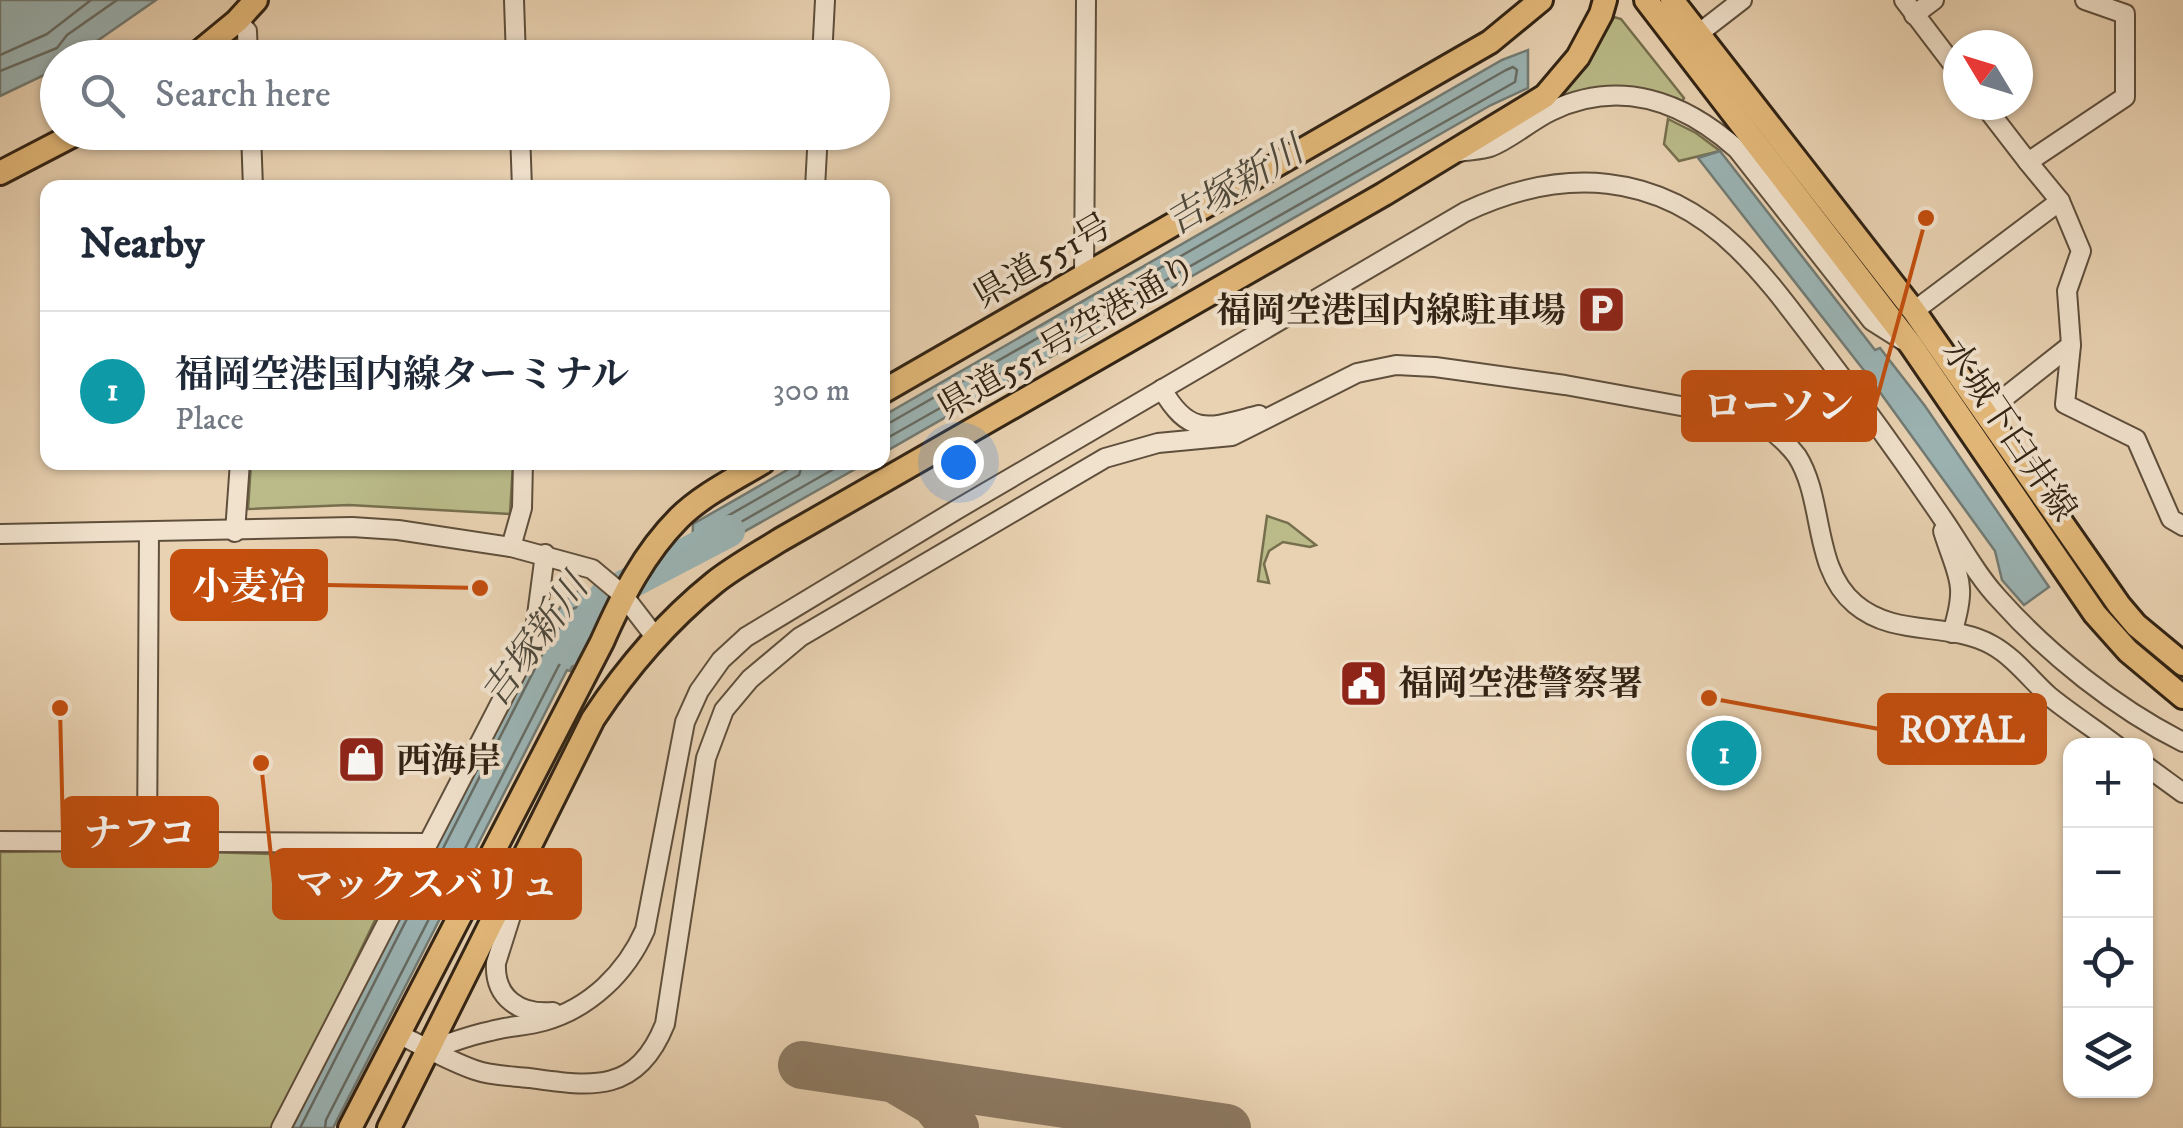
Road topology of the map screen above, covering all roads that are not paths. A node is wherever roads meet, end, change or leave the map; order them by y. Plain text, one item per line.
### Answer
1 (256, 0) edge
2 (514, 0) edge
3 (824, 0) edge
4 (1086, 0) edge
5 (1541, 0) edge
6 (1605, 0) edge
7 (1646, 0) edge
8 (1672, 0) edge
9 (1742, 0) edge
10 (1934, 0) edge
11 (2086, 0) edge
12 (1909, 7) edge
13 (237, 21) junction
14 (1698, 34) junction
15 (214, 40) edge
16 (247, 40) edge
17 (515, 40) edge
18 (823, 40) edge
19 (1943, 52) edge
20 (1996, 120) edge
21 (45, 150) edge
22 (251, 150) edge
23 (521, 150) edge
24 (817, 150) edge
25 (1453, 154) junction
26 (2028, 162) junction
27 (0, 173) edge
28 (253, 180) edge
29 (522, 180) edge
30 (815, 180) edge
31 (2060, 201) junction
32 (1084, 276) junction
33 (1914, 312) junction
34 (1911, 345) junction
35 (2071, 345) junction
36 (890, 387) edge
37 (1162, 389) junction
38 (1284, 410) junction
39 (1985, 413) junction
40 (240, 470) edge
41 (523, 470) edge
42 (751, 470) edge
43 (1934, 507) junction
44 (2183, 526) edge
45 (236, 532) junction
46 (149, 533) junction
47 (0, 534) edge
48 (511, 546) junction
49 (545, 554) junction
50 (630, 604) junction
51 (1952, 633) junction
52 (656, 638) junction
53 (2183, 664) edge
54 (2183, 697) edge
55 (2106, 738) edge
56 (2183, 742) edge
57 (2153, 771) edge
58 (2183, 792) edge
59 (534, 834) junction
60 (147, 840) junction
61 (0, 842) edge
62 (427, 844) junction
63 (576, 1010) junction
64 (398, 1034) junction
65 (431, 1050) junction
66 (282, 1128) edge
67 (350, 1128) edge
68 (389, 1128) edge

1 - 13 main road
2 - 17 street
3 - 18 street
4 - 32 street
5 - 32 main road, 県道551号
6 - 25 main road, 県道551号空港通り
7 - 34 main road, 水城下臼井線
8 - 14 main road, 水城下臼井線
9 - 14 street
10 - 12 street
11 - 26 street
12 - 19 street
13 - 15 main road
13 - 16 street
14 - 33 main road, 水城下臼井線
20 - 26 street
21 - 27 main road
22 - 28 street
23 - 29 street
24 - 30 street
25 - 34 street
25 - 52 main road, 県道551号空港通り
26 - 31 street
31 - 33 street
31 - 35 street
32 - 36 main road, 県道551号
33 - 39 main road, 水城下臼井線
34 - 54 main road, 水城下臼井線
35 - 39 street
35 - 44 street
37 - 38 street
37 - 43 street
37 - 63 street
38 - 51 street
38 - 65 street
39 - 53 main road, 水城下臼井線
40 - 45 street
41 - 48 street
42 - 50 main road
43 - 51 street
43 - 56 street
45 - 46 street
45 - 48 street
46 - 47 street
46 - 60 street
48 - 49 street
49 - 50 street
49 - 62 street
50 - 52 street
50 - 64 main road
51 - 55 street
52 - 59 main road, 県道551号空港通り
57 - 58 street
59 - 63 street
59 - 65 main road, 県道551号空港通り
60 - 61 street
60 - 62 street
62 - 66 street
63 - 65 street
64 - 65 street
64 - 67 main road
65 - 68 main road, 県道551号空港通り

